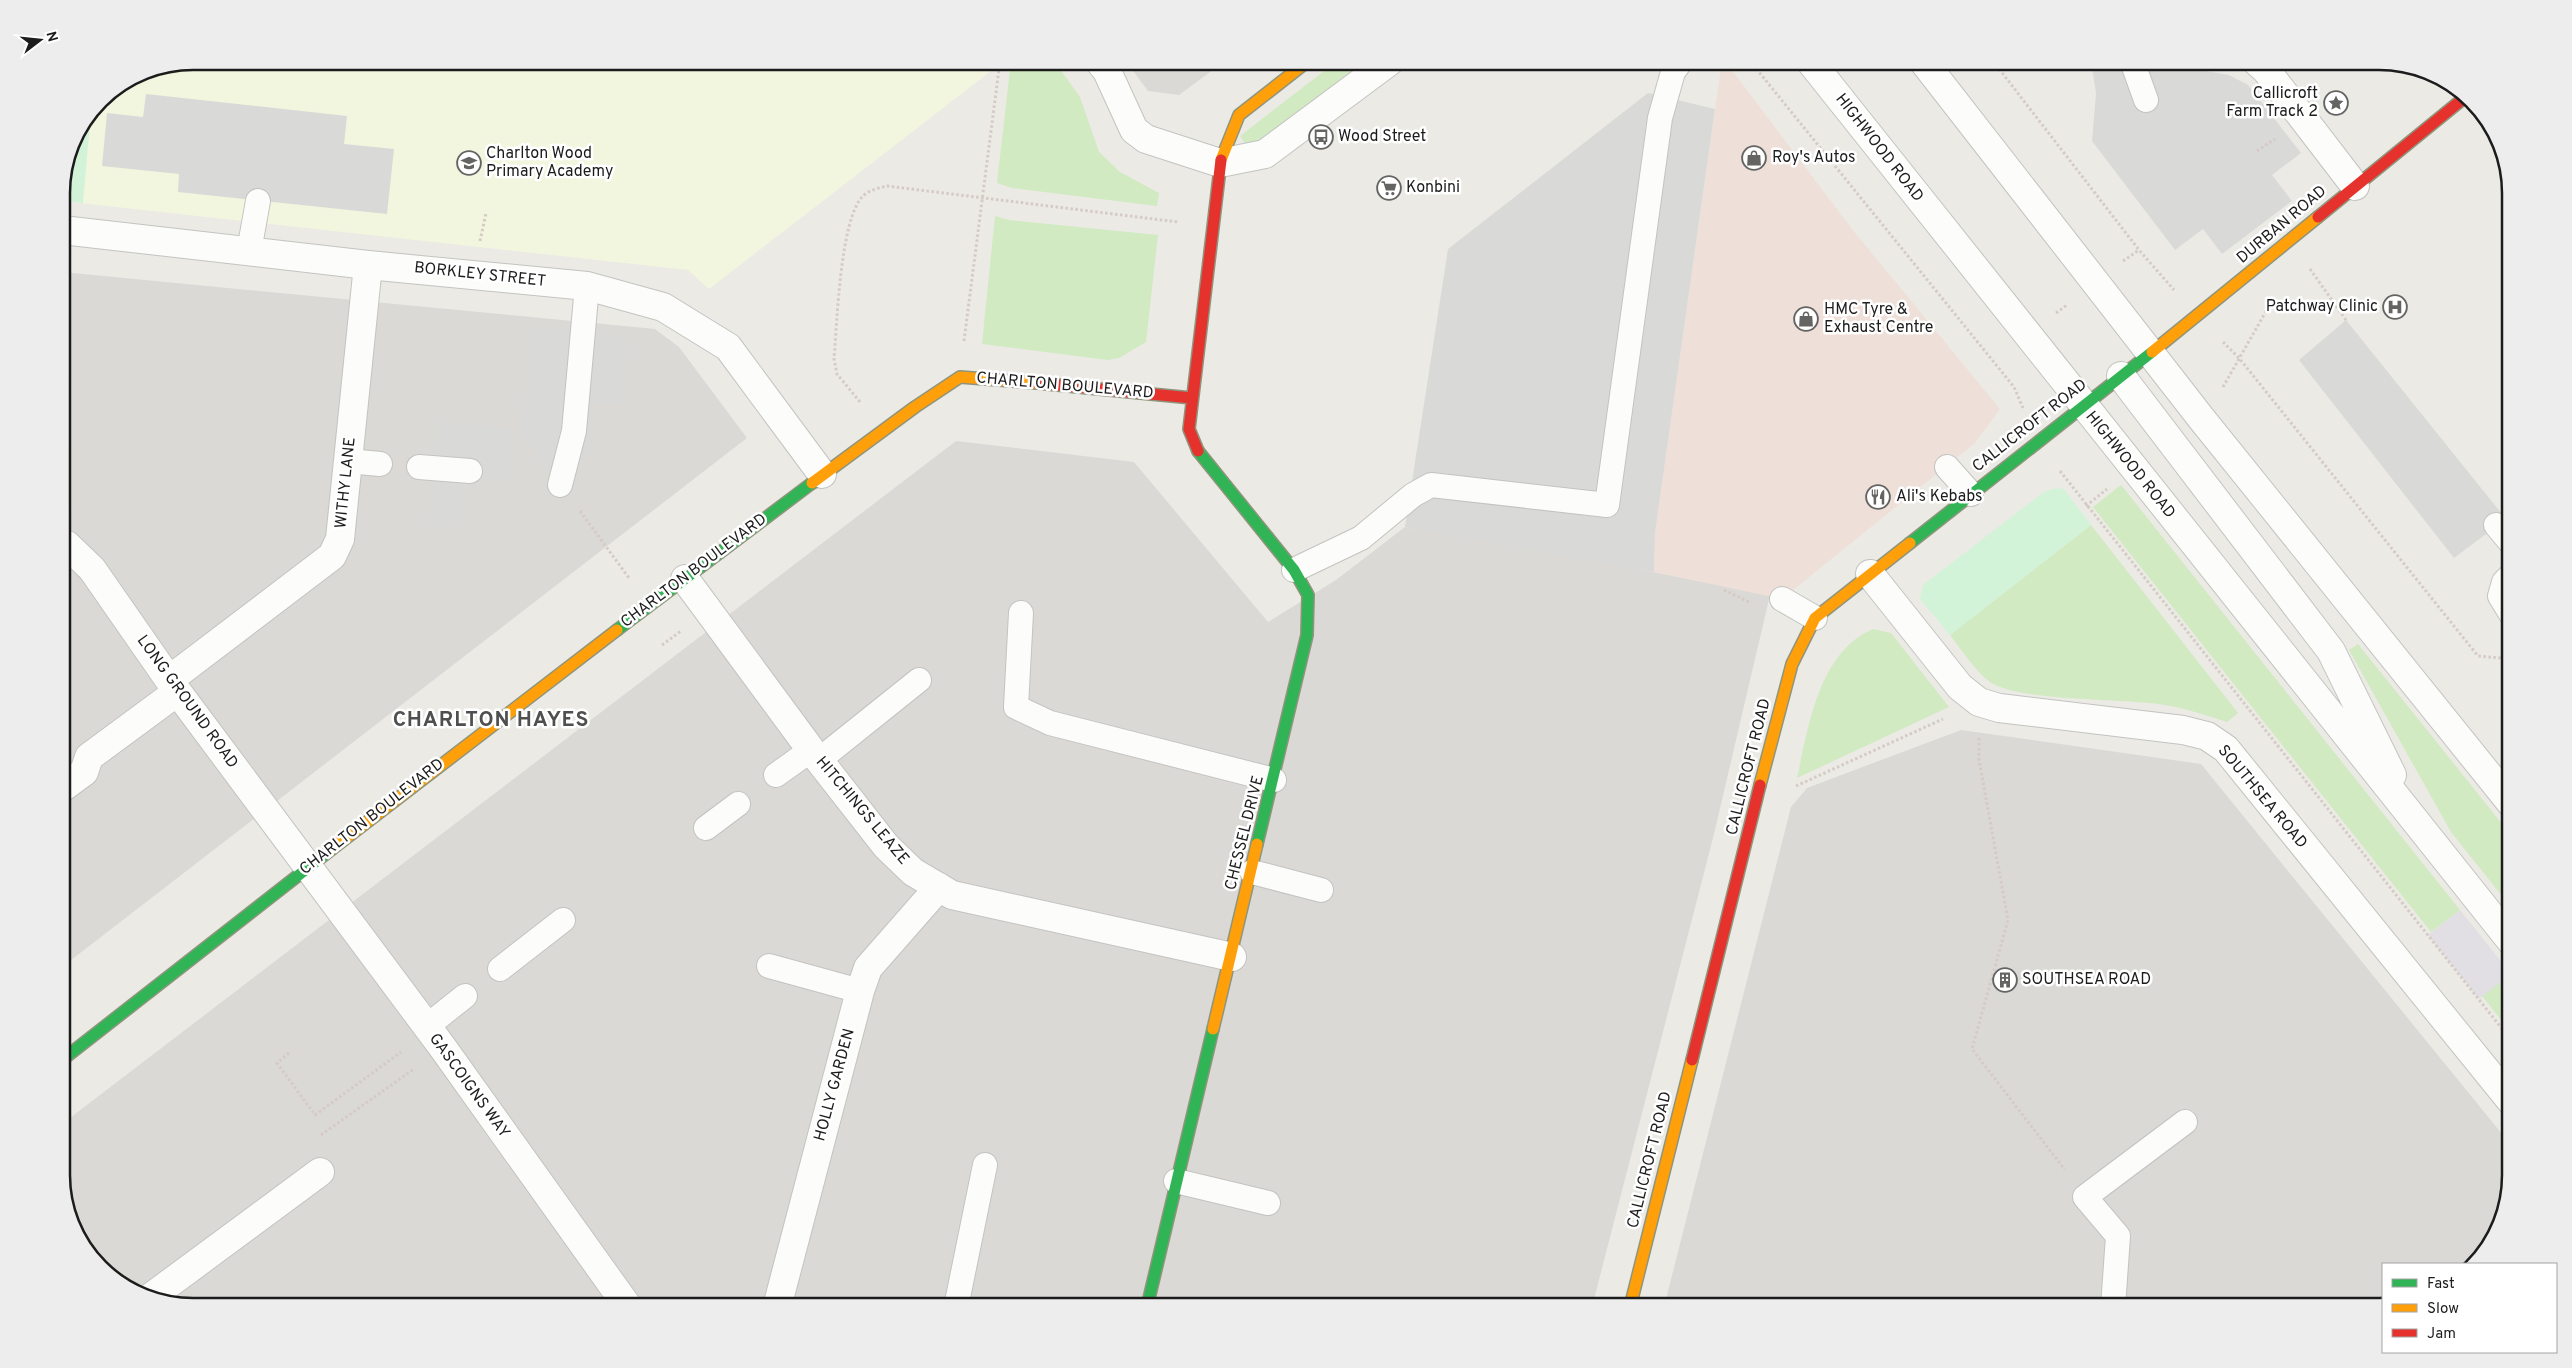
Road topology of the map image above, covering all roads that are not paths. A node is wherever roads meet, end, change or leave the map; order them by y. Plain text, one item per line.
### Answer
1 (1106, 70) edge
2 (1296, 70) edge
3 (1378, 70) edge
4 (1674, 70) edge
5 (1817, 70) edge
6 (1930, 70) edge
7 (2135, 70) edge
8 (2266, 70) edge
9 (2146, 100) dead end
10 (2461, 101) edge
11 (1220, 163) junction
12 (2355, 186) junction
13 (258, 201) dead end
14 (70, 231) edge
15 (249, 251) junction
16 (368, 265) junction
17 (587, 286) junction
18 (2152, 353) junction
19 (2121, 376) junction
20 (1192, 398) junction
21 (2082, 405) junction
22 (348, 462) junction
23 (380, 464) dead end
24 (419, 467) dead end
25 (1947, 467) dead end
26 (470, 471) dead end
27 (822, 474) junction
28 (560, 485) road end
29 (1971, 494) junction
30 (70, 548) edge
31 (1294, 570) junction
32 (1870, 574) junction
33 (685, 579) junction
34 (1782, 599) dead end
35 (1020, 613) dead end
36 (1814, 618) junction
37 (919, 680) dead end
38 (173, 686) junction
39 (815, 755) junction
40 (776, 775) dead end
41 (1274, 780) junction
42 (70, 782) edge
43 (2502, 792) edge
44 (738, 804) dead end
45 (2415, 822) junction
46 (706, 828) dead end
47 (308, 866) junction
48 (1252, 872) junction
49 (939, 888) junction
50 (1321, 890) dead end
51 (563, 920) dead end
52 (2502, 930) edge
53 (1232, 957) junction
54 (769, 966) dead end
55 (500, 969) dead end
56 (860, 991) junction
57 (466, 996) dead end
58 (433, 1035) junction
59 (70, 1054) edge
60 (2502, 1090) edge
61 (2185, 1122) dead end
62 (986, 1165) dead end
63 (320, 1172) road end
64 (1176, 1181) junction
65 (1268, 1203) dead end
66 (164, 1295) edge
67 (622, 1298) edge
68 (779, 1298) edge
69 (958, 1298) edge
70 (1150, 1298) edge
71 (1632, 1298) edge
72 (2114, 1298) edge

1 - 11 street
2 - 11 street
3 - 11 street
4 - 31 lane
5 - 21 street, HIGHWOOD ROAD
6 - 18 street
7 - 9 lane
8 - 12 street
10 - 12 street, DURBAN ROAD
11 - 20 street
12 - 18 street, DURBAN ROAD
13 - 15 lane
14 - 15 street, BORKLEY STREET
15 - 16 street, BORKLEY STREET
16 - 17 street, BORKLEY STREET
16 - 22 street, WITHY LANE
17 - 27 street, BORKLEY STREET
17 - 28 lane
18 - 19 street, DURBAN ROAD
18 - 43 street
19 - 21 street, CALLICROFT ROAD
19 - 45 street, HIGHWOOD ROAD
20 - 27 street, CHARLTON BOULEVARD
20 - 31 street, CHESSEL DRIVE
21 - 29 street, CALLICROFT ROAD
21 - 45 street, HIGHWOOD ROAD
22 - 23 lane
22 - 38 street, WITHY LANE
24 - 26 lane
25 - 29 lane
27 - 33 street, CHARLTON BOULEVARD
29 - 32 street, CALLICROFT ROAD
30 - 38 street, LONG GROUND ROAD
31 - 41 street, CHESSEL DRIVE
32 - 36 street, CALLICROFT ROAD
32 - 60 street, SOUTHSEA ROAD
33 - 39 street, HITCHINGS LEAZE
33 - 47 street, CHARLTON BOULEVARD
34 - 36 lane
35 - 41 lane
36 - 71 street, CALLICROFT ROAD
37 - 39 lane
38 - 42 street, WITHY LANE
38 - 47 street, LONG GROUND ROAD
39 - 40 lane
39 - 49 street, HITCHINGS LEAZE
41 - 48 street, CHESSEL DRIVE
44 - 46 lane
45 - 52 street, HIGHWOOD ROAD
47 - 58 street, GASCOIGNS WAY
47 - 59 street, CHARLTON BOULEVARD
48 - 50 lane
48 - 53 street, CHESSEL DRIVE
49 - 53 street, HITCHINGS LEAZE
49 - 56 street, HOLLY GARDEN
51 - 55 lane
53 - 64 street, CHESSEL DRIVE
54 - 56 lane
56 - 68 street, HOLLY GARDEN
57 - 58 lane
58 - 67 street, GASCOIGNS WAY
61 - 72 lane
62 - 69 lane
63 - 66 street
64 - 65 lane
64 - 70 street, CHESSEL DRIVE

